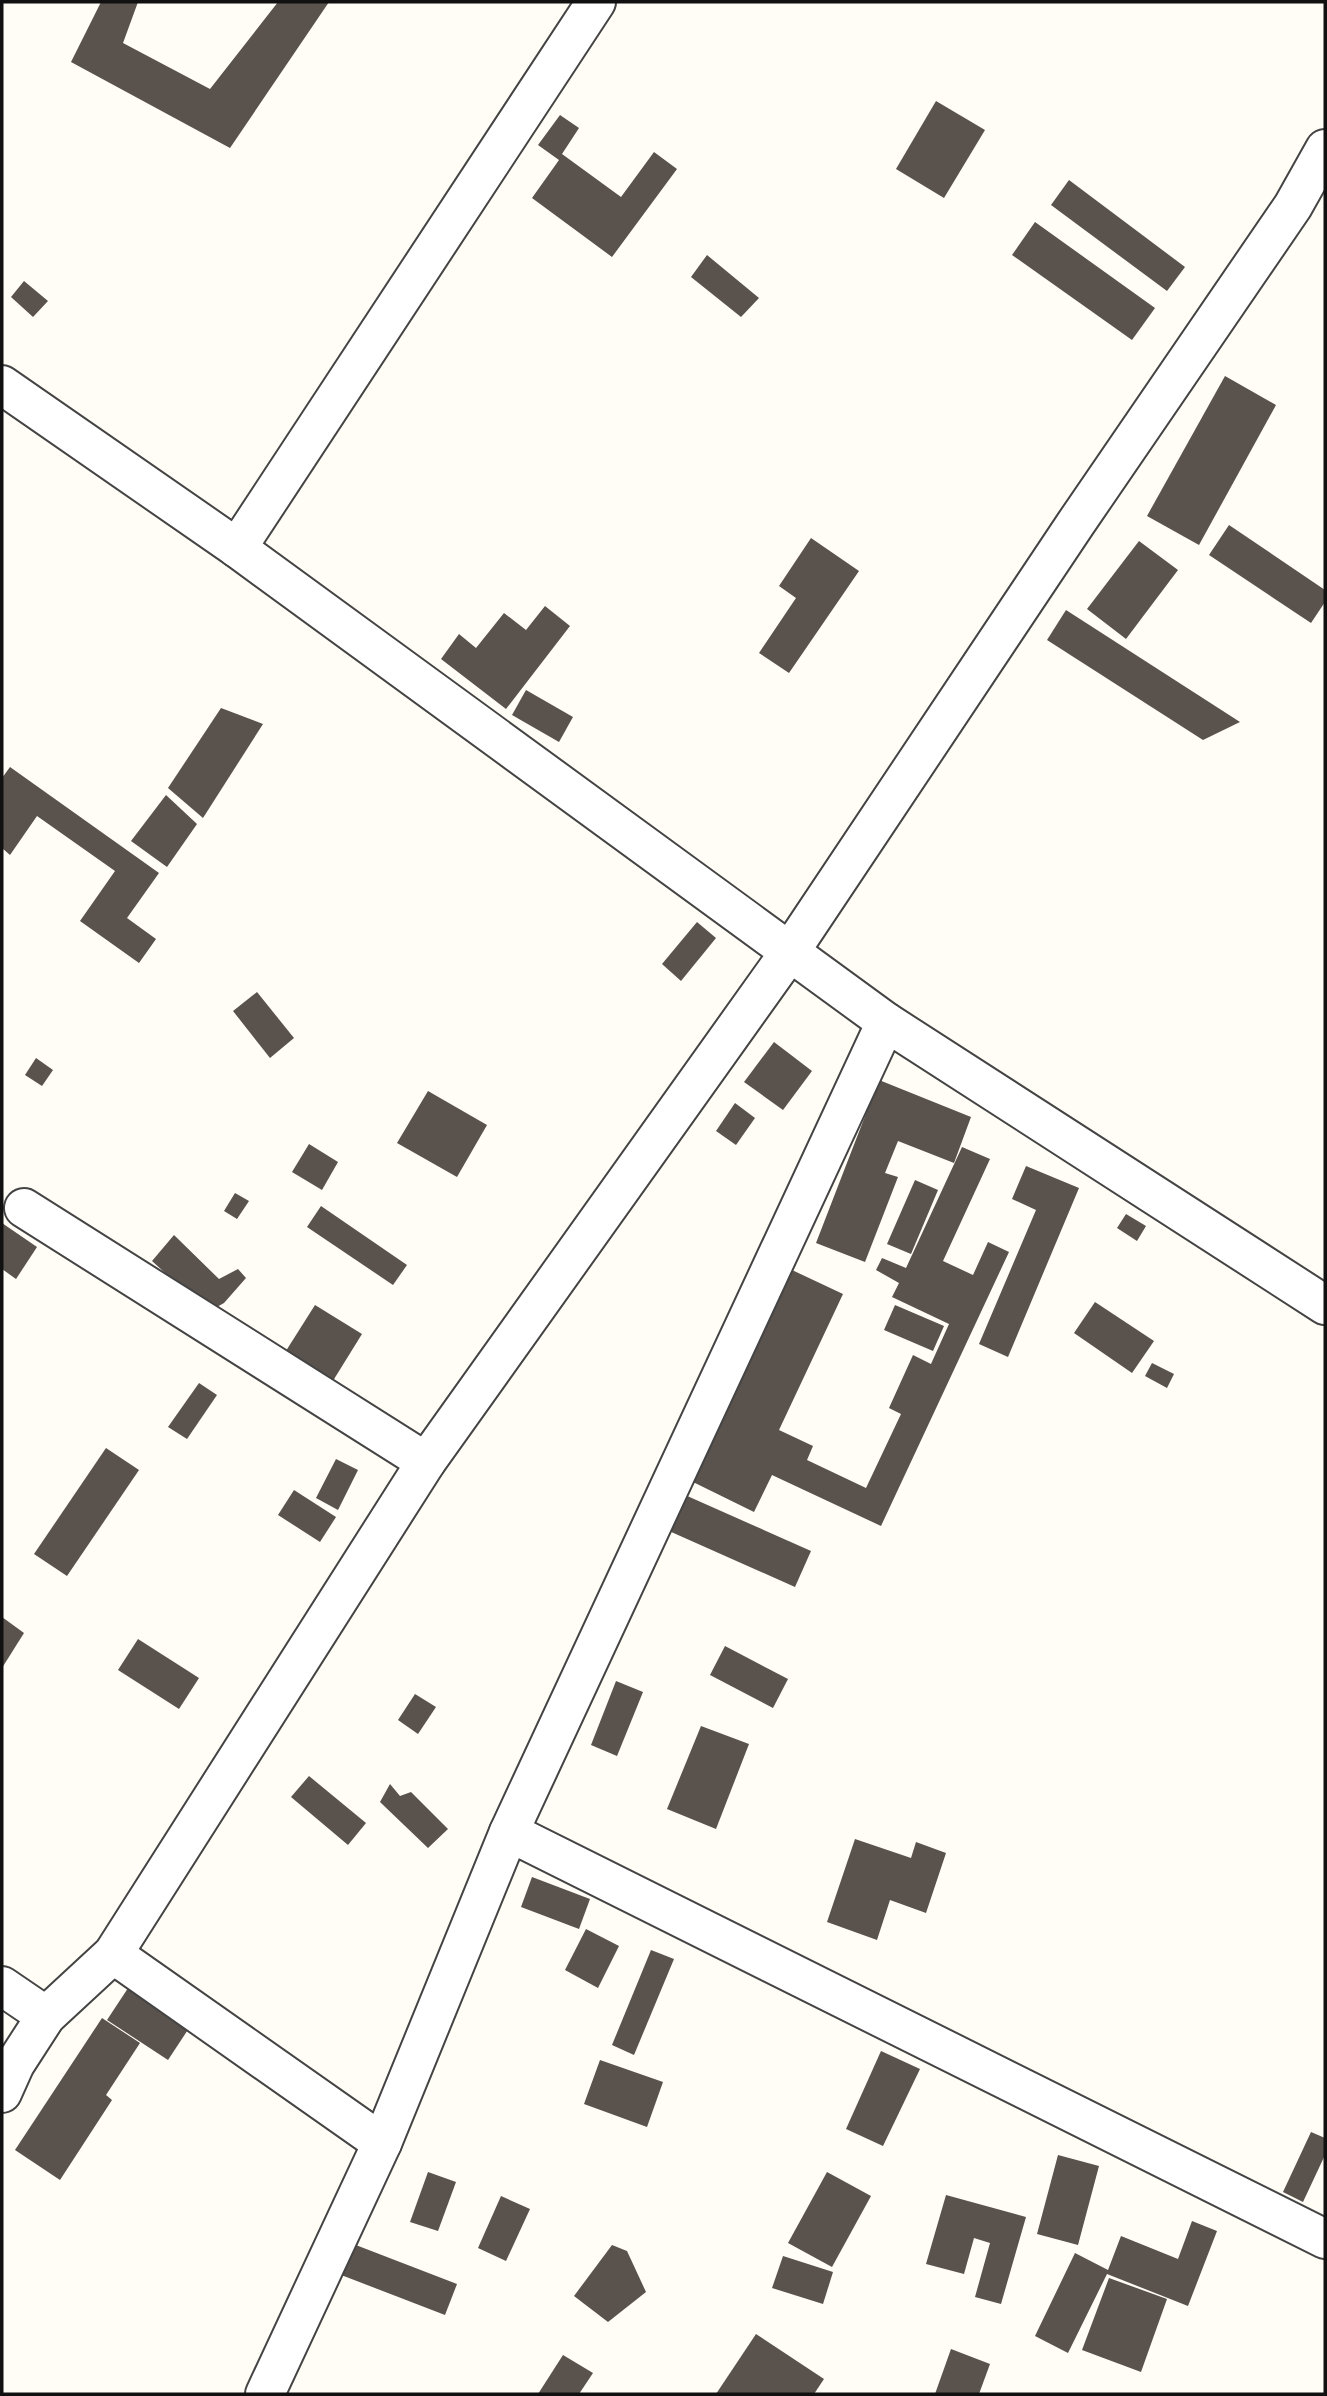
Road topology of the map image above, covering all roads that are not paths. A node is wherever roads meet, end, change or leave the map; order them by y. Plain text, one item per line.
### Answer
1 (594, 2) edge
2 (1325, 149) edge
3 (2, 385) edge
4 (237, 548) junction
5 (789, 953) junction
6 (886, 1022) junction
7 (24, 1208) dead end
8 (1325, 1306) edge
9 (426, 1462) junction
10 (509, 1832) junction
11 (113, 1954) junction
12 (2, 1986) edge
13 (46, 2016) junction
14 (2, 2093) edge
15 (382, 2143) junction
16 (1325, 2239) edge
17 (265, 2394) edge

1 - 4 street
2 - 5 street
3 - 4 street
4 - 5 street
5 - 6 street
5 - 9 street
6 - 8 street
6 - 10 street
7 - 9 street
9 - 11 street
10 - 15 street
10 - 16 street
11 - 13 street
11 - 15 street
12 - 13 street
13 - 14 street
15 - 17 street

